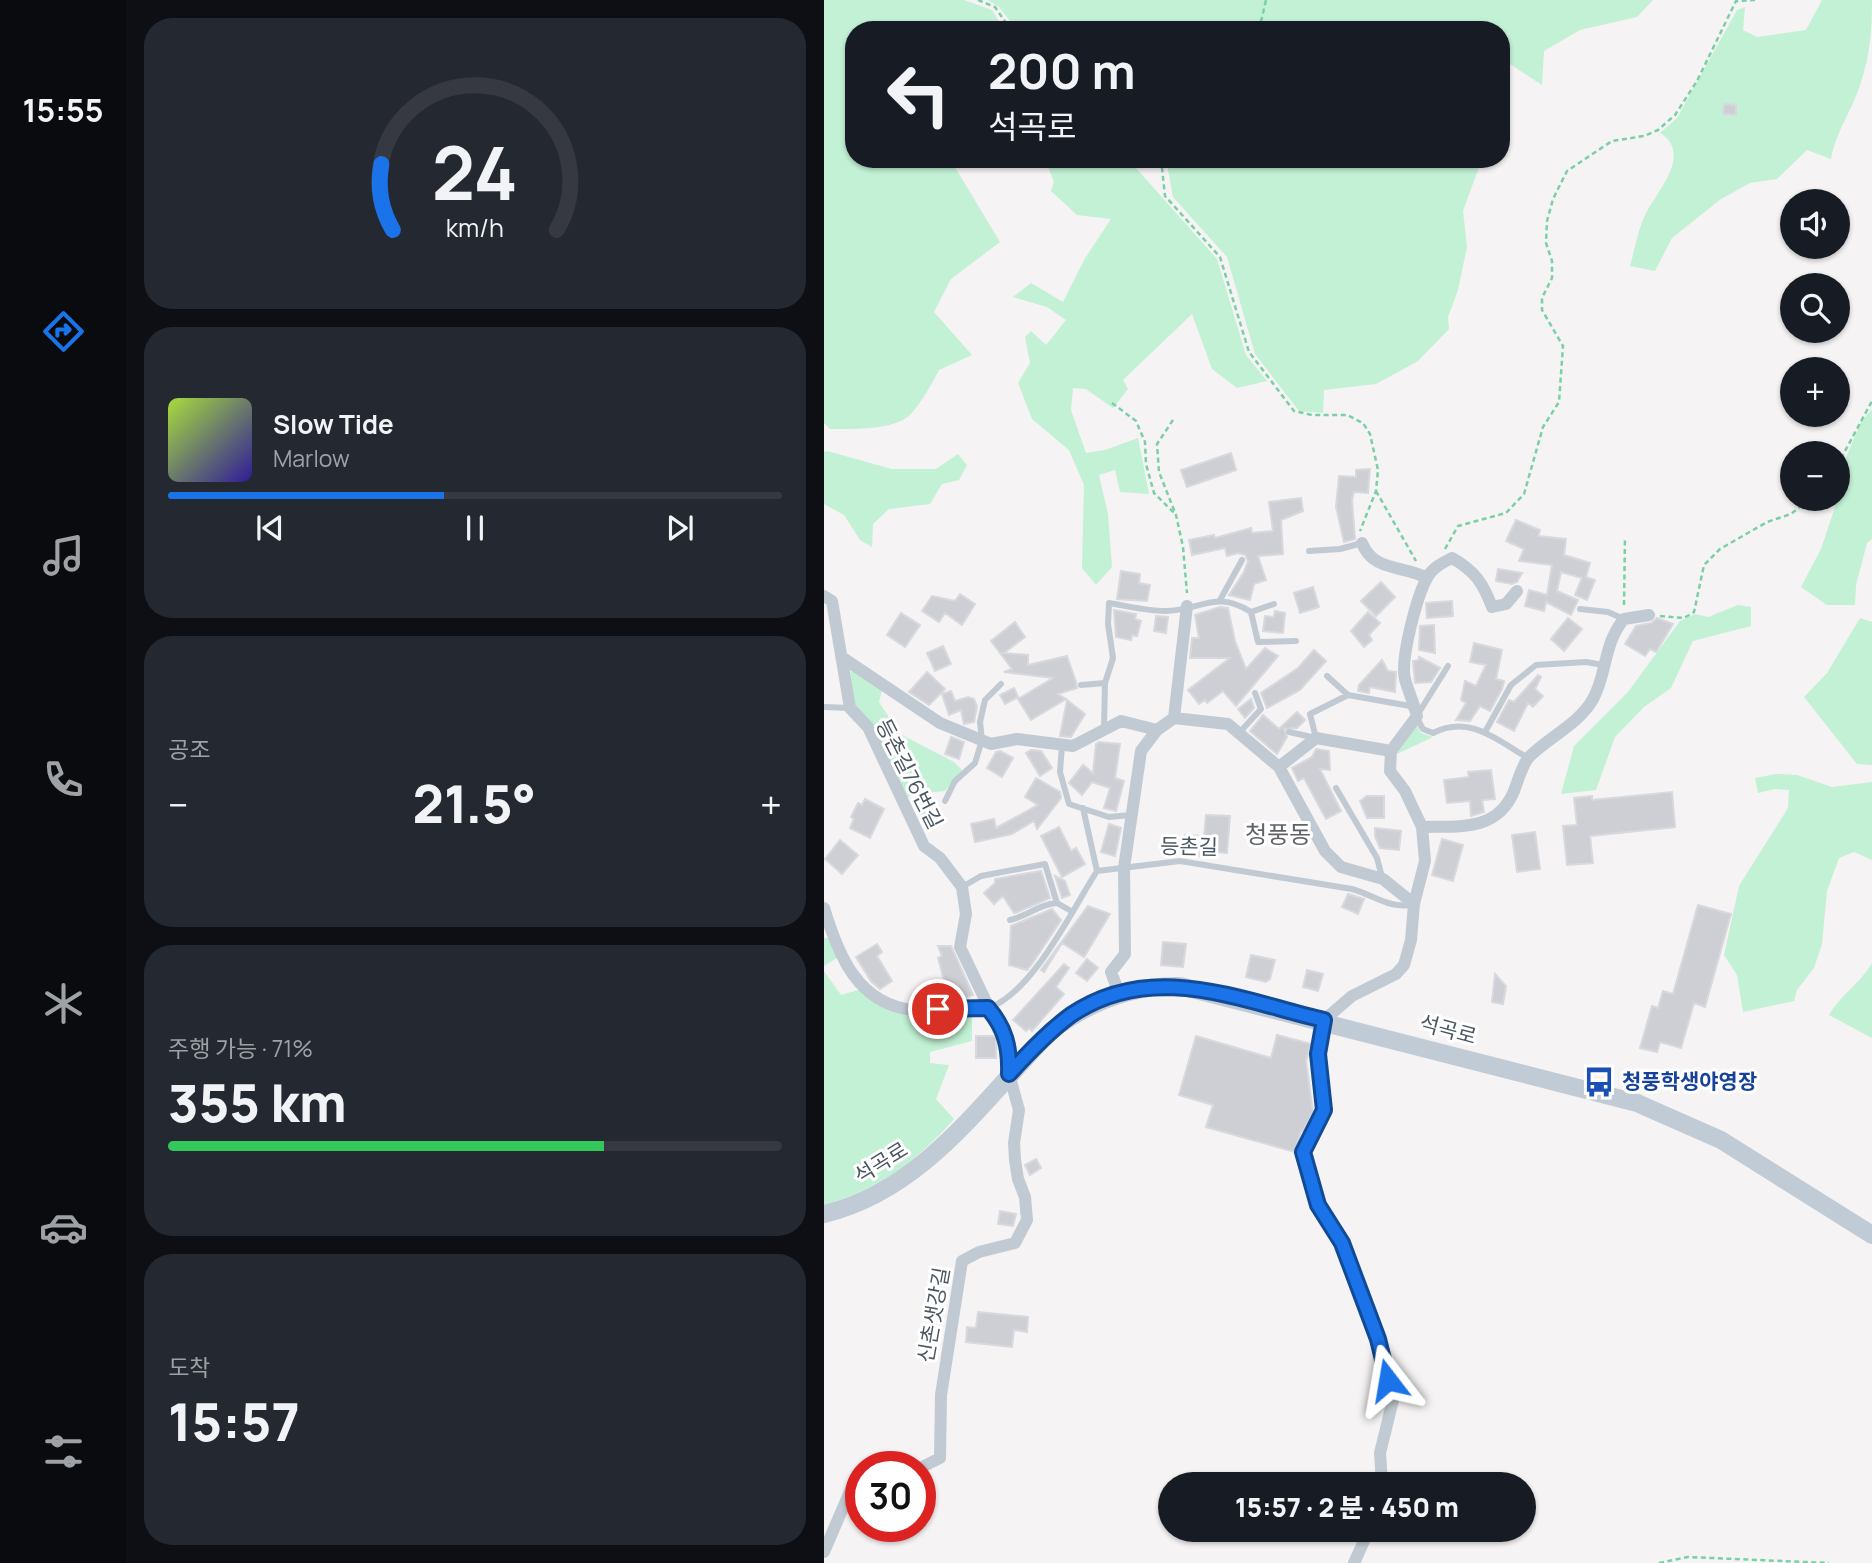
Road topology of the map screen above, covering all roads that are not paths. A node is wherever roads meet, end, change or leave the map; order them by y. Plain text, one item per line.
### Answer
1 (1362, 543) joint
2 (1309, 551) dead end
3 (1242, 560) dead end
4 (1427, 578) junction
5 (1517, 591) dead end
6 (824, 596) edge
7 (1220, 600) junction
8 (1274, 604) dead end
9 (1187, 606) junction
10 (1581, 609) dead end
11 (1251, 612) junction
12 (1649, 615) road end
13 (1624, 619) junction
14 (1296, 641) dead end
15 (843, 658) junction
16 (1603, 665) junction
17 (1448, 666) dead end
18 (1327, 676) dead end
19 (1106, 683) junction
20 (1001, 684) dead end
21 (1081, 685) dead end
22 (1255, 693) dead end
23 (1348, 695) junction
24 (824, 708) edge
25 (850, 708) junction
26 (1417, 716) junction
27 (1174, 718) junction
28 (1104, 730) junction
29 (1157, 730) junction
30 (1289, 732) dead end
31 (1239, 733) junction
32 (1485, 733) junction
33 (1316, 738) junction
34 (982, 740) junction
35 (1062, 745) junction
36 (1391, 751) junction
37 (1528, 758) junction
38 (1280, 766) junction
39 (1336, 788) dead end
40 (945, 801) dead end
41 (1082, 808) junction
42 (1130, 815) junction
43 (1422, 827) junction
44 (1124, 868) junction
45 (1097, 871) junction
46 (1383, 879) junction
47 (962, 887) junction
48 (1057, 903) junction
49 (1414, 904) junction
50 (824, 908) edge
51 (1071, 911) junction
52 (1010, 920) dead end
53 (1119, 993) junction
54 (988, 1008) junction
55 (1324, 1020) junction
56 (1009, 1074) junction
57 (824, 1214) edge
58 (1872, 1235) edge
59 (936, 1460) edge
60 (1381, 1472) edge
61 (845, 1501) edge
62 (1364, 1542) edge
63 (824, 1546) edge
64 (824, 1552) edge
65 (1354, 1563) edge

1 - 2 lane
1 - 4 street
3 - 7 lane
4 - 5 street
4 - 26 street
6 - 15 street, 등촌길76번길
7 - 9 lane
7 - 11 lane
8 - 11 lane
9 - 19 lane
9 - 27 street
10 - 13 lane
11 - 14 lane
12 - 13 street
13 - 16 street
15 - 25 street, 등촌길76번길
15 - 34 street
16 - 32 lane
16 - 37 street
17 - 26 lane
18 - 23 lane
19 - 21 lane
19 - 28 lane
20 - 34 lane
22 - 31 lane
23 - 26 lane
23 - 33 lane
24 - 25 lane, 등촌길76번길
25 - 47 street, 등촌길76번길
26 - 32 lane
26 - 36 street
27 - 29 street
27 - 31 street
28 - 29 street
28 - 35 street
29 - 42 street
30 - 33 lane
31 - 38 street
32 - 37 lane
33 - 36 street
33 - 38 street
34 - 35 street
34 - 40 lane
35 - 41 lane
36 - 43 street
37 - 43 street
38 - 46 street
39 - 46 lane
41 - 42 lane
41 - 45 lane
42 - 44 street
43 - 49 street
44 - 45 lane
44 - 49 lane, 등촌길
44 - 53 street
45 - 51 lane
46 - 49 street
47 - 48 lane
47 - 54 street
48 - 51 lane
48 - 52 lane
49 - 55 street
50 - 54 street
51 - 54 lane
53 - 55 street, 석곡로
53 - 56 street, 석곡로
54 - 56 street
55 - 58 street, 석곡로
55 - 60 street
56 - 57 street, 석곡로
56 - 59 street, 신촌샛강길
61 - 63 street
62 - 65 street
63 - 64 street

